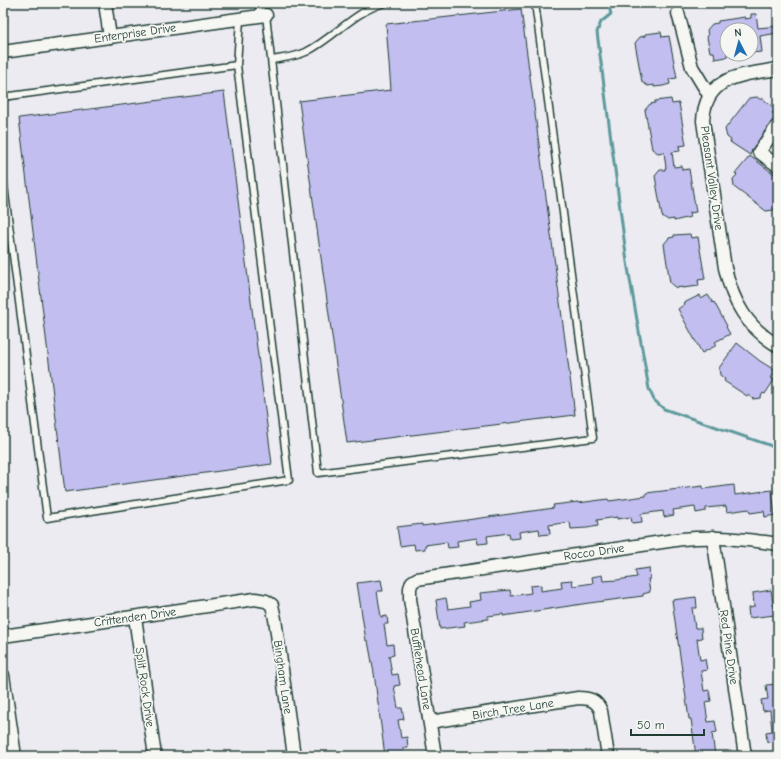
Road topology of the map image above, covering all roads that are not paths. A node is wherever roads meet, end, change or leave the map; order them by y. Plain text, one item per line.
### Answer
1 (105, 3) edge
2 (385, 3) edge
3 (535, 3) edge
4 (262, 11) edge
5 (678, 13) dead end
6 (240, 19) junction
7 (110, 37) junction
8 (3, 52) edge
9 (272, 60) junction
10 (237, 65) junction
11 (778, 69) edge
12 (709, 95) junction
13 (3, 97) edge
14 (778, 125) edge
15 (778, 166) edge
16 (3, 178) edge
17 (776, 345) edge
18 (713, 537) junction
19 (778, 544) edge
20 (412, 582) joint
21 (266, 601) joint
22 (135, 617) junction
23 (3, 636) edge
24 (3, 675) edge
25 (430, 722) junction
26 (15, 756) edge
27 (155, 756) edge
28 (294, 756) edge
29 (435, 756) edge
30 (608, 756) edge
31 (745, 756) edge

1 - 7 street
2 - 9 lane
3 - 9 lane
4 - 6 street, Enterprise Drive
4 - 9 lane
5 - 12 street
6 - 7 street, Enterprise Drive
6 - 10 lane
7 - 8 street, Enterprise Drive
10 - 13 lane
10 - 16 lane
11 - 12 street
12 - 17 street, Pleasant Valley Drive
14 - 15 street
18 - 19 street, Rocco Drive
18 - 20 street, Rocco Drive
18 - 31 street, Red Pine Drive
20 - 25 street, Bufflehead Lane
21 - 22 street, Crittenden Drive
21 - 28 street, Bingham Lane
22 - 23 street, Crittenden Drive
22 - 27 street, Split Rock Drive
24 - 26 street
25 - 29 street, Bufflehead Lane
25 - 30 street, Birch Tree Lane

